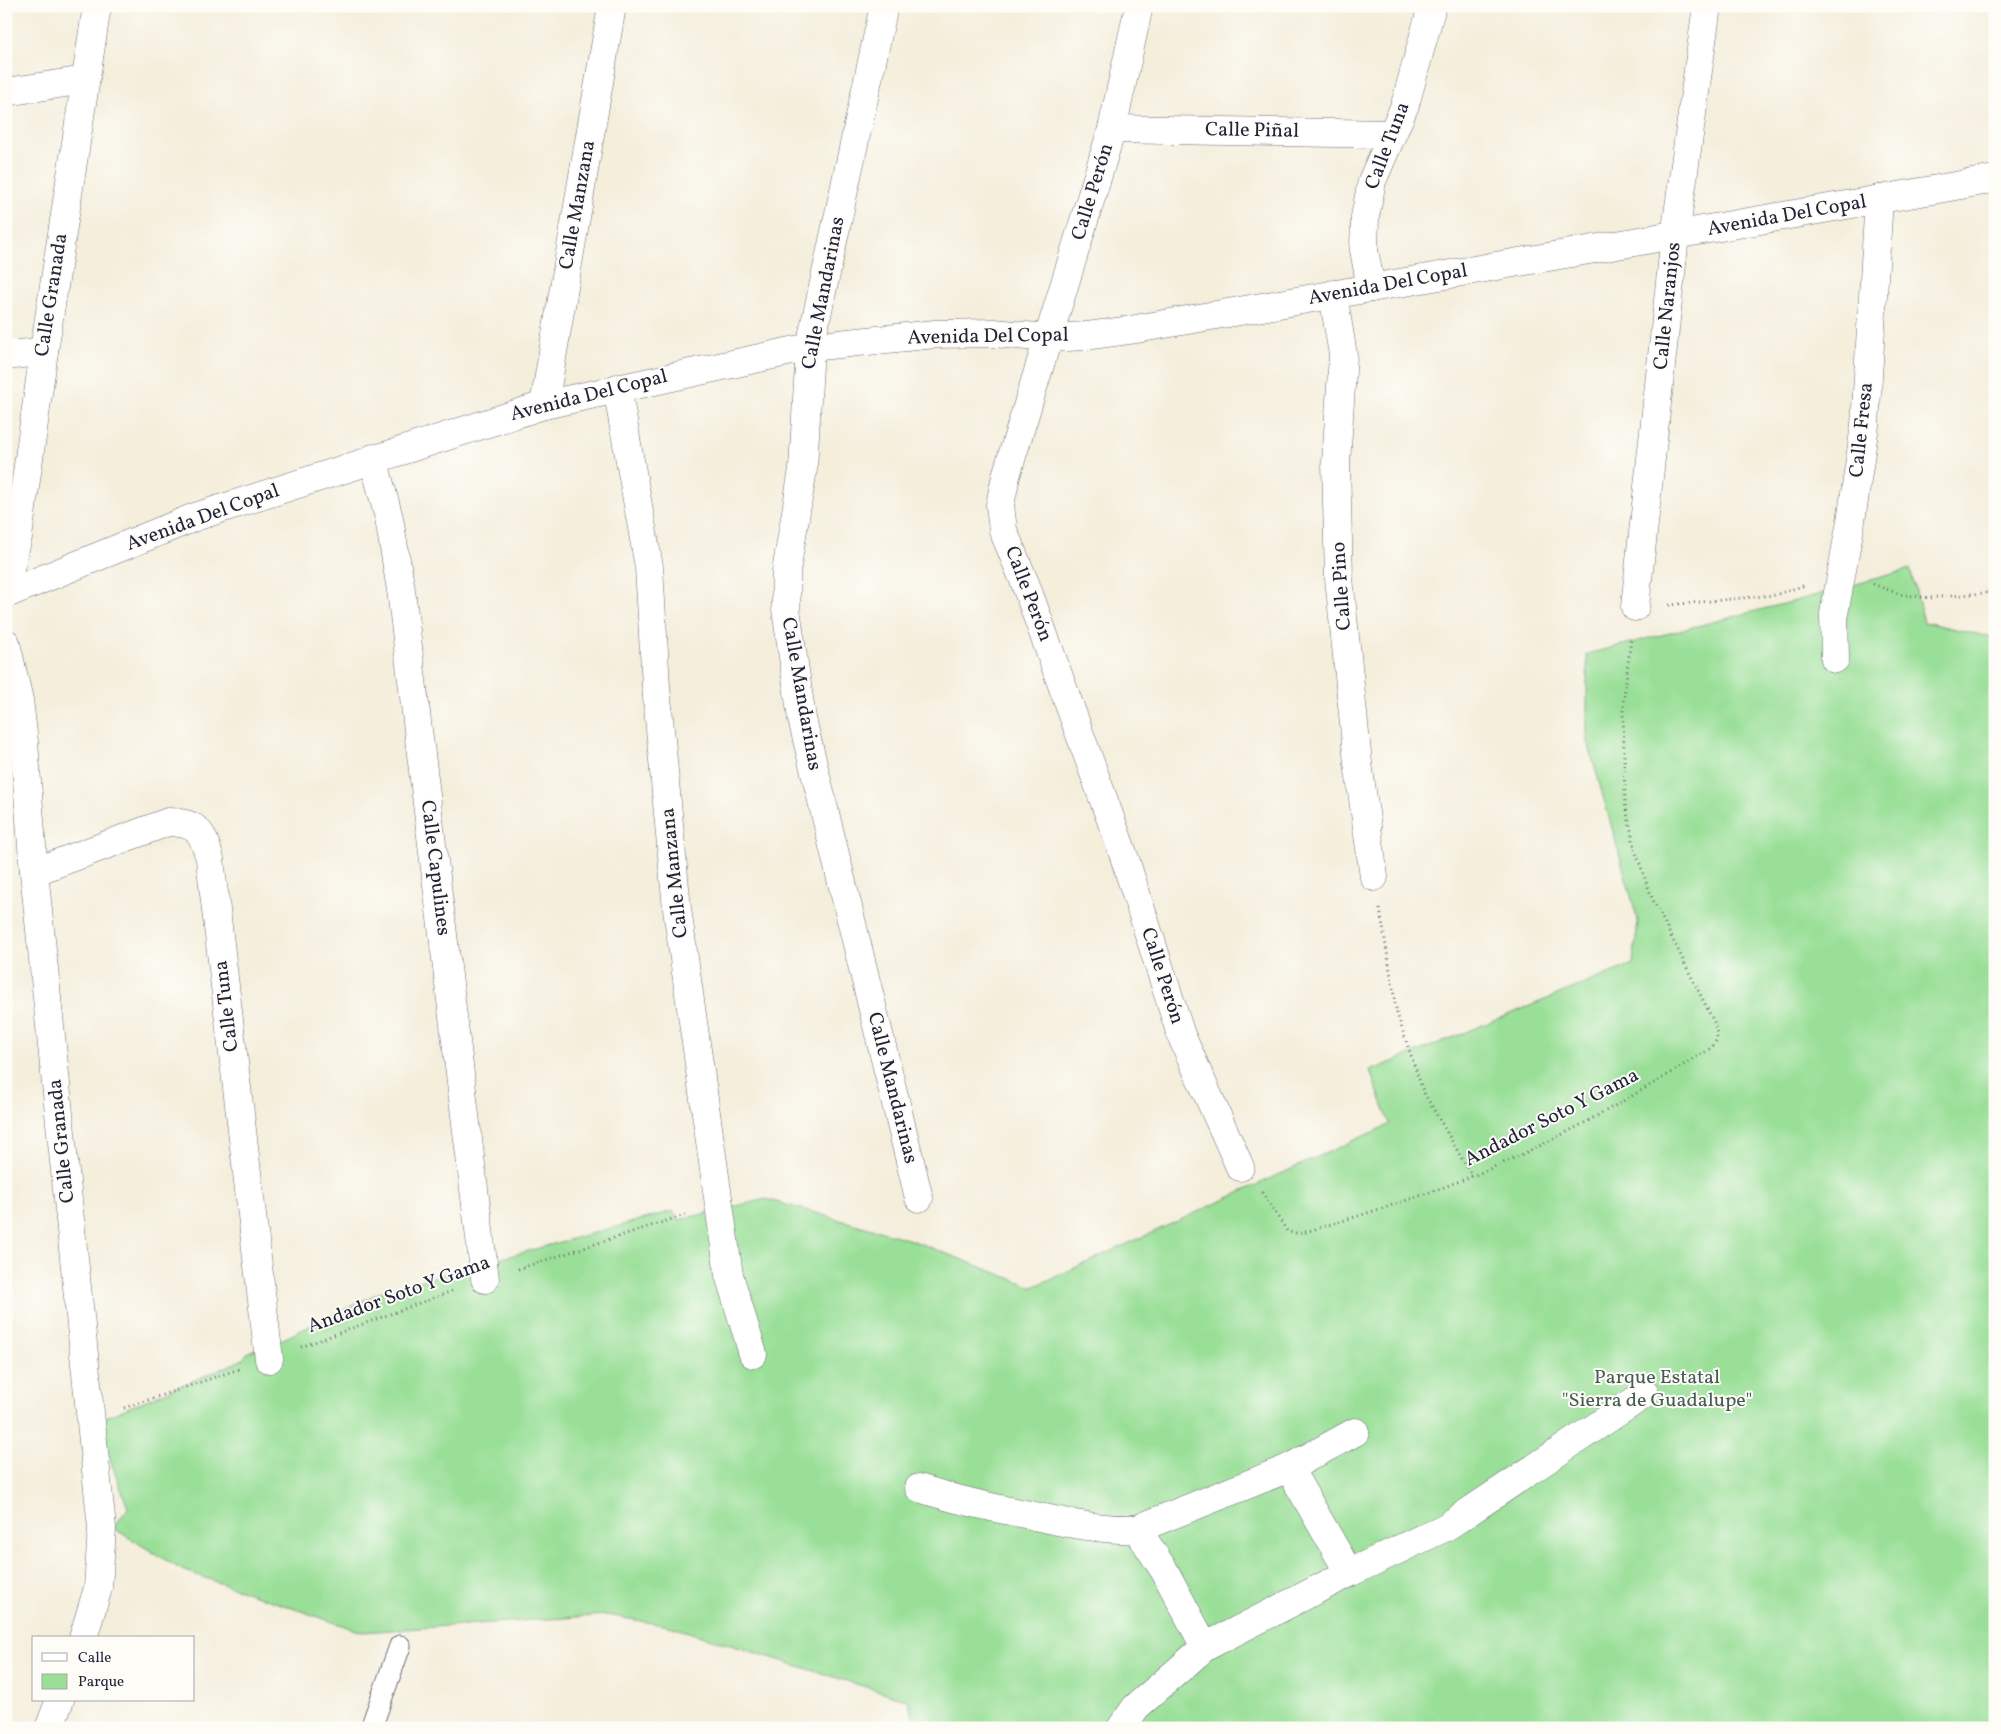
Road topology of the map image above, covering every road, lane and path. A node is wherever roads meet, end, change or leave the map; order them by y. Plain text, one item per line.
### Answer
1 (97, 6) edge
2 (612, 6) edge
3 (884, 6) edge
4 (1140, 6) edge
5 (1432, 6) edge
6 (1708, 6) edge
7 (85, 80) junction
8 (6, 92) edge
9 (1112, 128) junction
10 (1392, 134) junction
11 (1995, 179) edge
12 (1879, 199) junction
13 (1675, 236) junction
14 (1371, 288) junction
15 (1333, 294) junction
16 (1048, 338) junction
17 (810, 347) junction
18 (44, 350) junction
19 (6, 356) edge
20 (617, 388) junction
21 (544, 405) junction
22 (373, 458) junction
23 (1840, 578) junction
24 (6, 584) edge
25 (1995, 592) edge
26 (6, 594) edge
27 (1635, 607) junction
28 (6, 643) edge
29 (1835, 659) dead end
30 (34, 872) junction
31 (1374, 877) joint
32 (1240, 1167) joint
33 (1472, 1176) junction
34 (919, 1198) dead end
35 (720, 1204) junction
36 (485, 1279) junction
37 (753, 1354) dead end
38 (269, 1359) junction
39 (1645, 1394) dead end
40 (90, 1419) junction
41 (1355, 1432) dead end
42 (1289, 1468) junction
43 (919, 1488) dead end
44 (1136, 1528) junction
45 (1348, 1572) junction
46 (84, 1636) edge
47 (400, 1646) dead end
48 (1205, 1647) junction
49 (59, 1702) edge
50 (49, 1728) edge
51 (371, 1728) edge
52 (1121, 1728) edge

1 - 7 street, Calle Granada
2 - 21 street, Calle Manzana
3 - 17 street, Calle Mandarinas
4 - 9 street, Calle Perón
5 - 10 street, Calle Tuna
6 - 13 street, Calle Naranjos
7 - 8 street
7 - 18 street, Calle Granada
9 - 10 street, Calle Piñal
9 - 16 street, Calle Perón
10 - 14 street, Calle Tuna
11 - 12 street, Avenida Del Copal
12 - 13 street, Avenida Del Copal
12 - 23 street, Calle Fresa
13 - 14 street, Avenida Del Copal
13 - 27 street, Calle Naranjos
14 - 15 street, Avenida Del Copal
15 - 16 street, Avenida Del Copal
15 - 31 street, Calle Pino
16 - 17 street, Avenida Del Copal
16 - 32 street, Calle Perón
17 - 20 street, Avenida Del Copal
17 - 34 street, Calle Mandarinas
18 - 19 street
18 - 24 street, Calle Granada
20 - 21 street, Avenida Del Copal
20 - 35 street, Calle Manzana
21 - 22 street, Avenida Del Copal
22 - 26 street, Avenida Del Copal
22 - 36 street, Calle Capulines
23 - 25 path
23 - 27 path
23 - 29 street, Calle Fresa
27 - 33 path, Andador Soto Y Gama
28 - 30 street, Calle Granada
30 - 38 street, Calle Tuna
30 - 40 street, Calle Granada
31 - 33 path
32 - 33 path, Andador Soto Y Gama
35 - 36 path, Andador Soto Y Gama
35 - 37 street, Calle Manzana
36 - 38 path, Andador Soto Y Gama
38 - 40 path, Andador Soto Y Gama
39 - 45 street
40 - 46 street, Calle Granada
41 - 42 street
42 - 44 street
42 - 45 street
43 - 44 street
44 - 48 street
45 - 48 street
47 - 51 lane
48 - 52 street
49 - 50 street

